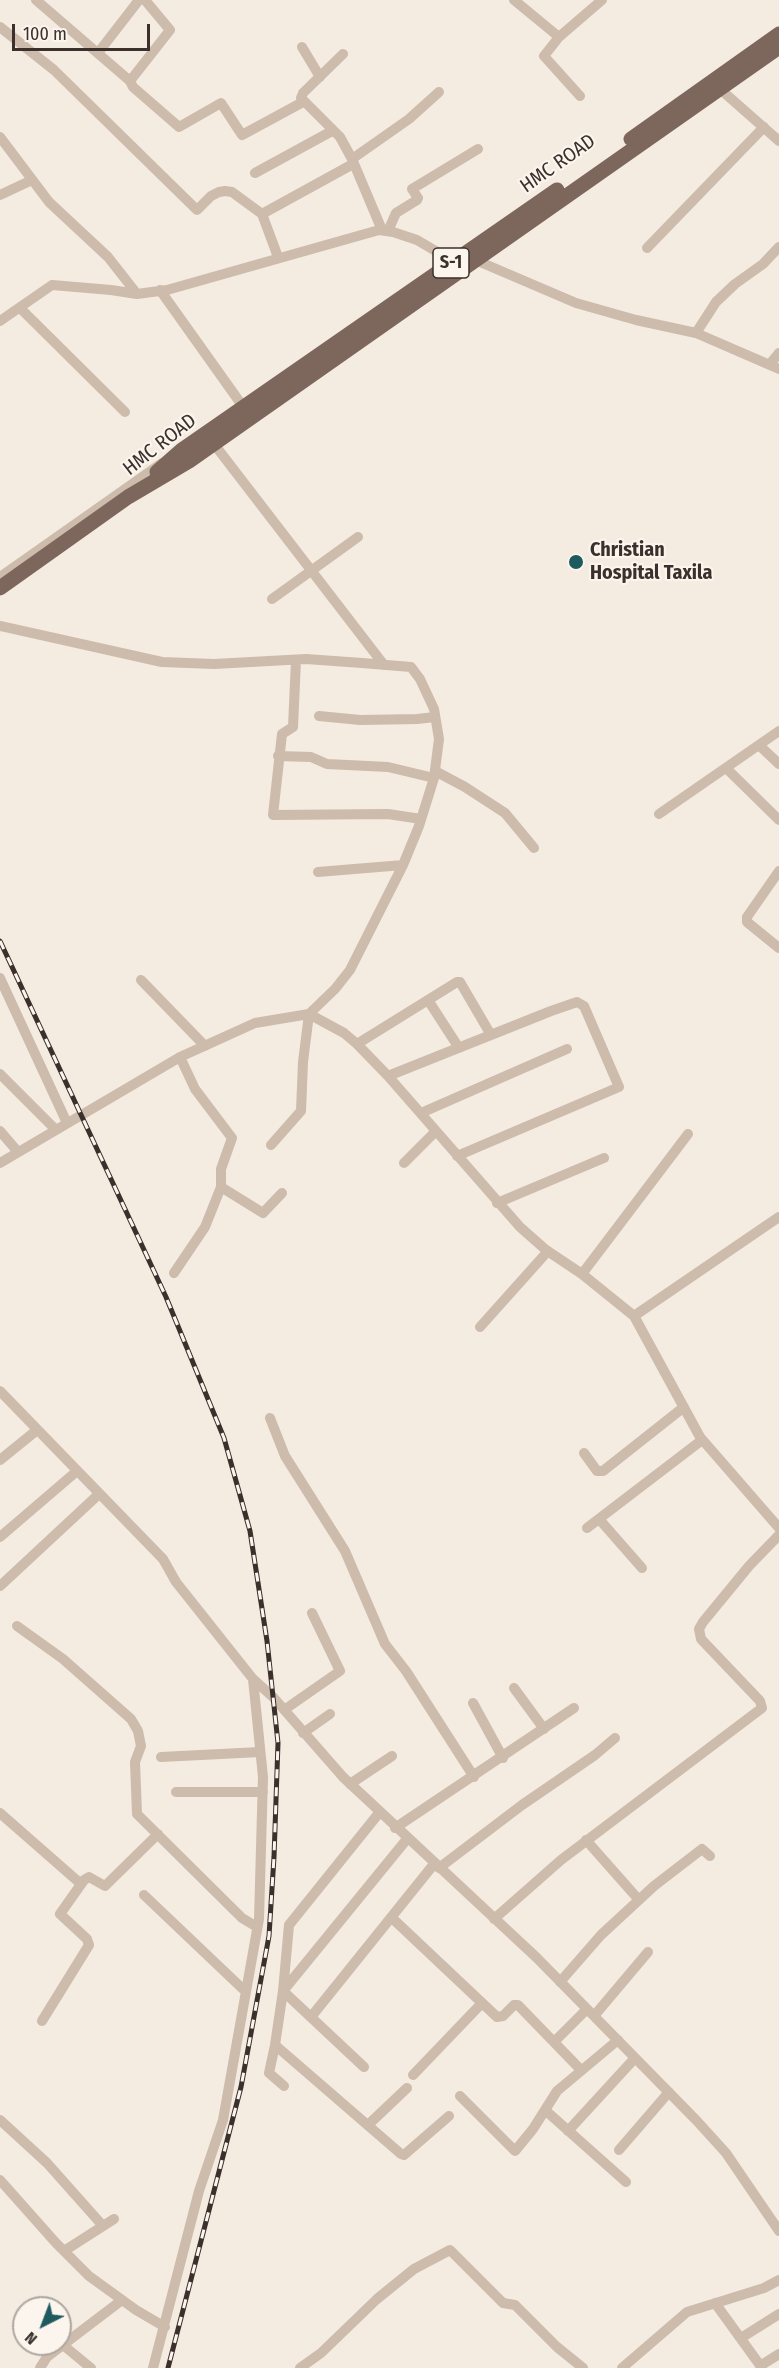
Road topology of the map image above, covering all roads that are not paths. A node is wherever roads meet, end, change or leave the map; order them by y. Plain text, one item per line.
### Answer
1 (36, 0) edge
2 (139, 0) edge
3 (145, 0) edge
4 (514, 0) edge
5 (602, 0) edge
6 (0, 27) edge
7 (779, 34) edge
8 (559, 37) junction
9 (302, 47) dead end
10 (779, 47) edge
11 (98, 53) junction
12 (343, 54) dead end
13 (320, 77) junction
14 (130, 81) junction
15 (720, 88) junction
16 (439, 92) dead end
17 (580, 96) dead end
18 (303, 102) junction
19 (764, 127) junction
20 (332, 131) junction
21 (0, 137) edge
22 (779, 141) edge
23 (478, 149) dead end
24 (352, 161) junction
25 (255, 173) dead end
26 (32, 180) junction
27 (0, 195) edge
28 (262, 214) junction
29 (385, 230) junction
30 (779, 247) edge
31 (647, 248) dead end
32 (278, 257) junction
33 (470, 257) junction
34 (451, 263) junction
35 (160, 290) junction
36 (137, 294) junction
37 (20, 308) junction
38 (0, 321) edge
39 (696, 333) junction
40 (779, 353) edge
41 (774, 367) edge
42 (244, 408) junction
43 (125, 412) dead end
44 (214, 444) junction
45 (186, 455) junction
46 (358, 537) dead end
47 (311, 570) junction
48 (0, 577) edge
49 (0, 588) edge
50 (0, 597) edge
51 (272, 599) dead end
52 (0, 626) edge
53 (296, 660) junction
54 (384, 665) junction
55 (319, 716) dead end
56 (435, 717) junction
57 (779, 731) edge
58 (759, 745) junction
59 (278, 756) junction
60 (779, 764) edge
61 (726, 768) junction
62 (434, 774) junction
63 (659, 814) dead end
64 (421, 819) junction
65 (779, 820) edge
66 (534, 848) dead end
67 (403, 865) junction
68 (318, 872) dead end
69 (777, 878) edge
70 (779, 948) edge
71 (0, 978) edge
72 (141, 980) dead end
73 (428, 1000) junction
74 (309, 1014) junction
75 (492, 1035) junction
76 (357, 1044) junction
77 (205, 1046) junction
78 (459, 1048) junction
79 (567, 1049) dead end
80 (180, 1057) junction
81 (0, 1074) edge
82 (388, 1076) junction
83 (421, 1113) junction
84 (67, 1123) junction
85 (56, 1130) junction
86 (0, 1131) edge
87 (436, 1131) junction
88 (688, 1134) dead end
89 (271, 1145) dead end
90 (18, 1152) junction
91 (457, 1156) junction
92 (604, 1158) dead end
93 (0, 1163) edge
94 (404, 1163) dead end
95 (220, 1187) junction
96 (282, 1193) dead end
97 (497, 1203) junction
98 (779, 1217) edge
99 (548, 1251) junction
100 (174, 1273) dead end
101 (582, 1274) junction
102 (634, 1316) junction
103 (480, 1327) dead end
104 (3, 1399) edge
105 (684, 1407) junction
106 (270, 1418) dead end
107 (37, 1430) junction
108 (702, 1440) junction
109 (584, 1453) dead end
110 (0, 1460) edge
111 (77, 1471) junction
112 (99, 1494) junction
113 (599, 1519) junction
114 (587, 1528) dead end
115 (779, 1528) edge
116 (779, 1535) edge
117 (0, 1537) edge
118 (642, 1568) dead end
119 (0, 1586) edge
120 (312, 1613) dead end
121 (17, 1626) dead end
122 (253, 1679) junction
123 (514, 1688) dead end
124 (473, 1703) dead end
125 (574, 1708) dead end
126 (284, 1710) junction
127 (330, 1714) dead end
128 (544, 1729) junction
129 (303, 1733) junction
130 (615, 1738) dead end
131 (260, 1752) junction
132 (161, 1756) dead end
133 (392, 1756) dead end
134 (503, 1758) junction
135 (474, 1777) junction
136 (350, 1785) junction
137 (176, 1792) dead end
138 (262, 1792) junction
139 (0, 1813) edge
140 (380, 1813) junction
141 (395, 1828) junction
142 (158, 1834) junction
143 (407, 1839) junction
144 (586, 1840) junction
145 (710, 1856) dead end
146 (437, 1866) junction
147 (81, 1884) junction
148 (144, 1895) dead end
149 (639, 1900) junction
150 (392, 1918) junction
151 (494, 1919) junction
152 (257, 1927) junction
153 (648, 1952) dead end
154 (560, 1982) junction
155 (283, 1991) junction
156 (246, 1992) junction
157 (482, 2003) junction
158 (590, 2013) junction
159 (310, 2017) junction
160 (42, 2021) dead end
161 (618, 2040) junction
162 (554, 2042) junction
163 (275, 2045) junction
164 (635, 2058) junction
165 (364, 2067) dead end
166 (581, 2070) junction
167 (413, 2075) dead end
168 (284, 2086) dead end
169 (407, 2088) dead end
170 (669, 2092) junction
171 (460, 2096) dead end
172 (545, 2110) junction
173 (449, 2116) dead end
174 (0, 2120) edge
175 (368, 2125) junction
176 (568, 2131) junction
177 (619, 2150) dead end
178 (0, 2180) edge
179 (626, 2181) dead end
180 (114, 2218) dead end
181 (103, 2226) junction
182 (779, 2231) edge
183 (64, 2251) junction
184 (779, 2280) edge
185 (122, 2300) junction
186 (715, 2302) junction
187 (779, 2314) edge
188 (165, 2327) junction
189 (72, 2338) edge
190 (741, 2338) junction
191 (72, 2352) edge
192 (779, 2354) edge
193 (761, 2367) edge
194 (91, 2368) edge
195 (153, 2368) edge
196 (300, 2368) edge
197 (583, 2368) edge
198 (622, 2368) edge

1 - 11 street
2 - 11 street
3 - 14 street
4 - 8 street
5 - 8 street
6 - 28 street
7 - 33 main road, HMC ROAD / S-1
8 - 17 street
9 - 13 street
10 - 15 main road, HMC ROAD / S-1
11 - 14 street
12 - 13 street
13 - 18 street
14 - 18 street
15 - 19 street
15 - 33 main road, HMC ROAD / S-1
16 - 24 street
18 - 20 street
19 - 22 street
19 - 31 street
20 - 24 street
20 - 25 street
21 - 26 street
23 - 29 street
24 - 28 street
24 - 29 street
26 - 27 street
26 - 36 street
28 - 32 street
29 - 32 street
29 - 34 street
30 - 39 street
32 - 35 street
33 - 34 main road, HMC ROAD / S-1
33 - 39 street
33 - 44 main road, HMC ROAD / S-1
34 - 42 main road, HMC ROAD / S-1
35 - 36 street
35 - 42 street
36 - 37 street
37 - 38 street
37 - 43 street
39 - 41 street
40 - 41 street
42 - 45 main road, HMC ROAD / S-1
44 - 45 main road, HMC ROAD / S-1
44 - 47 street
45 - 48 street
45 - 49 main road, HMC ROAD / S-1
45 - 50 street
46 - 47 street
47 - 51 street
47 - 54 street
52 - 53 street
53 - 54 street
53 - 59 street
54 - 56 street
55 - 56 street
56 - 62 street
57 - 58 street
58 - 60 street
58 - 61 street
59 - 62 street
59 - 64 street
61 - 63 street
61 - 65 street
62 - 64 street
62 - 66 street
64 - 67 street
67 - 68 street
67 - 74 street
69 - 70 street
71 - 84 street
72 - 77 street
73 - 75 street
73 - 76 street
73 - 78 street
74 - 76 street
74 - 77 street
74 - 89 street
75 - 78 street
75 - 91 street
76 - 82 street
77 - 80 street
78 - 82 street
79 - 83 street
80 - 84 street
80 - 95 street
81 - 85 street
82 - 83 street
83 - 87 street
84 - 85 street
85 - 90 street
86 - 90 street
87 - 91 street
87 - 94 street
88 - 101 street
90 - 93 street
91 - 97 street
92 - 97 street
95 - 96 street
95 - 100 street
97 - 99 street
98 - 102 street
99 - 101 street
99 - 103 street
101 - 102 street
102 - 105 street
104 - 107 street
105 - 108 street
105 - 109 street
106 - 135 street
107 - 110 street
107 - 111 street
108 - 113 street
108 - 115 street
111 - 112 street
111 - 117 street
112 - 119 street
112 - 122 street
113 - 114 street
113 - 118 street
116 - 144 street
120 - 126 street
121 - 142 street
122 - 126 street
122 - 131 street
123 - 128 street
124 - 134 street
125 - 128 street
126 - 129 street
127 - 129 street
128 - 134 street
129 - 136 street
130 - 146 street
131 - 132 street
131 - 138 street
133 - 136 street
134 - 135 street
135 - 141 street
136 - 140 street
137 - 138 street
138 - 152 street
139 - 147 street
140 - 141 street
140 - 155 street
141 - 143 street
142 - 147 street
142 - 152 street
143 - 146 street
143 - 155 street
144 - 149 street
144 - 151 street
145 - 149 street
146 - 150 street
146 - 151 street
147 - 160 street
148 - 156 street
149 - 154 street
150 - 157 street
150 - 159 street
151 - 154 street
152 - 156 street
153 - 158 street
154 - 158 street
155 - 159 street
155 - 163 street
156 - 188 street
157 - 162 street
157 - 167 street
158 - 161 street
158 - 162 street
159 - 165 street
161 - 164 street
161 - 166 street
162 - 166 street
163 - 168 street
163 - 175 street
164 - 170 street
164 - 176 street
166 - 172 street
169 - 175 street
170 - 177 street
170 - 182 street
171 - 172 street
172 - 176 street
173 - 175 street
174 - 181 street
176 - 179 street
178 - 183 street
180 - 181 street
181 - 183 street
183 - 185 street
184 - 186 street
185 - 188 street
185 - 189 street
186 - 190 street
186 - 198 street
187 - 190 street
188 - 195 street
190 - 193 street
191 - 194 street
192 - 193 street
196 - 197 street

